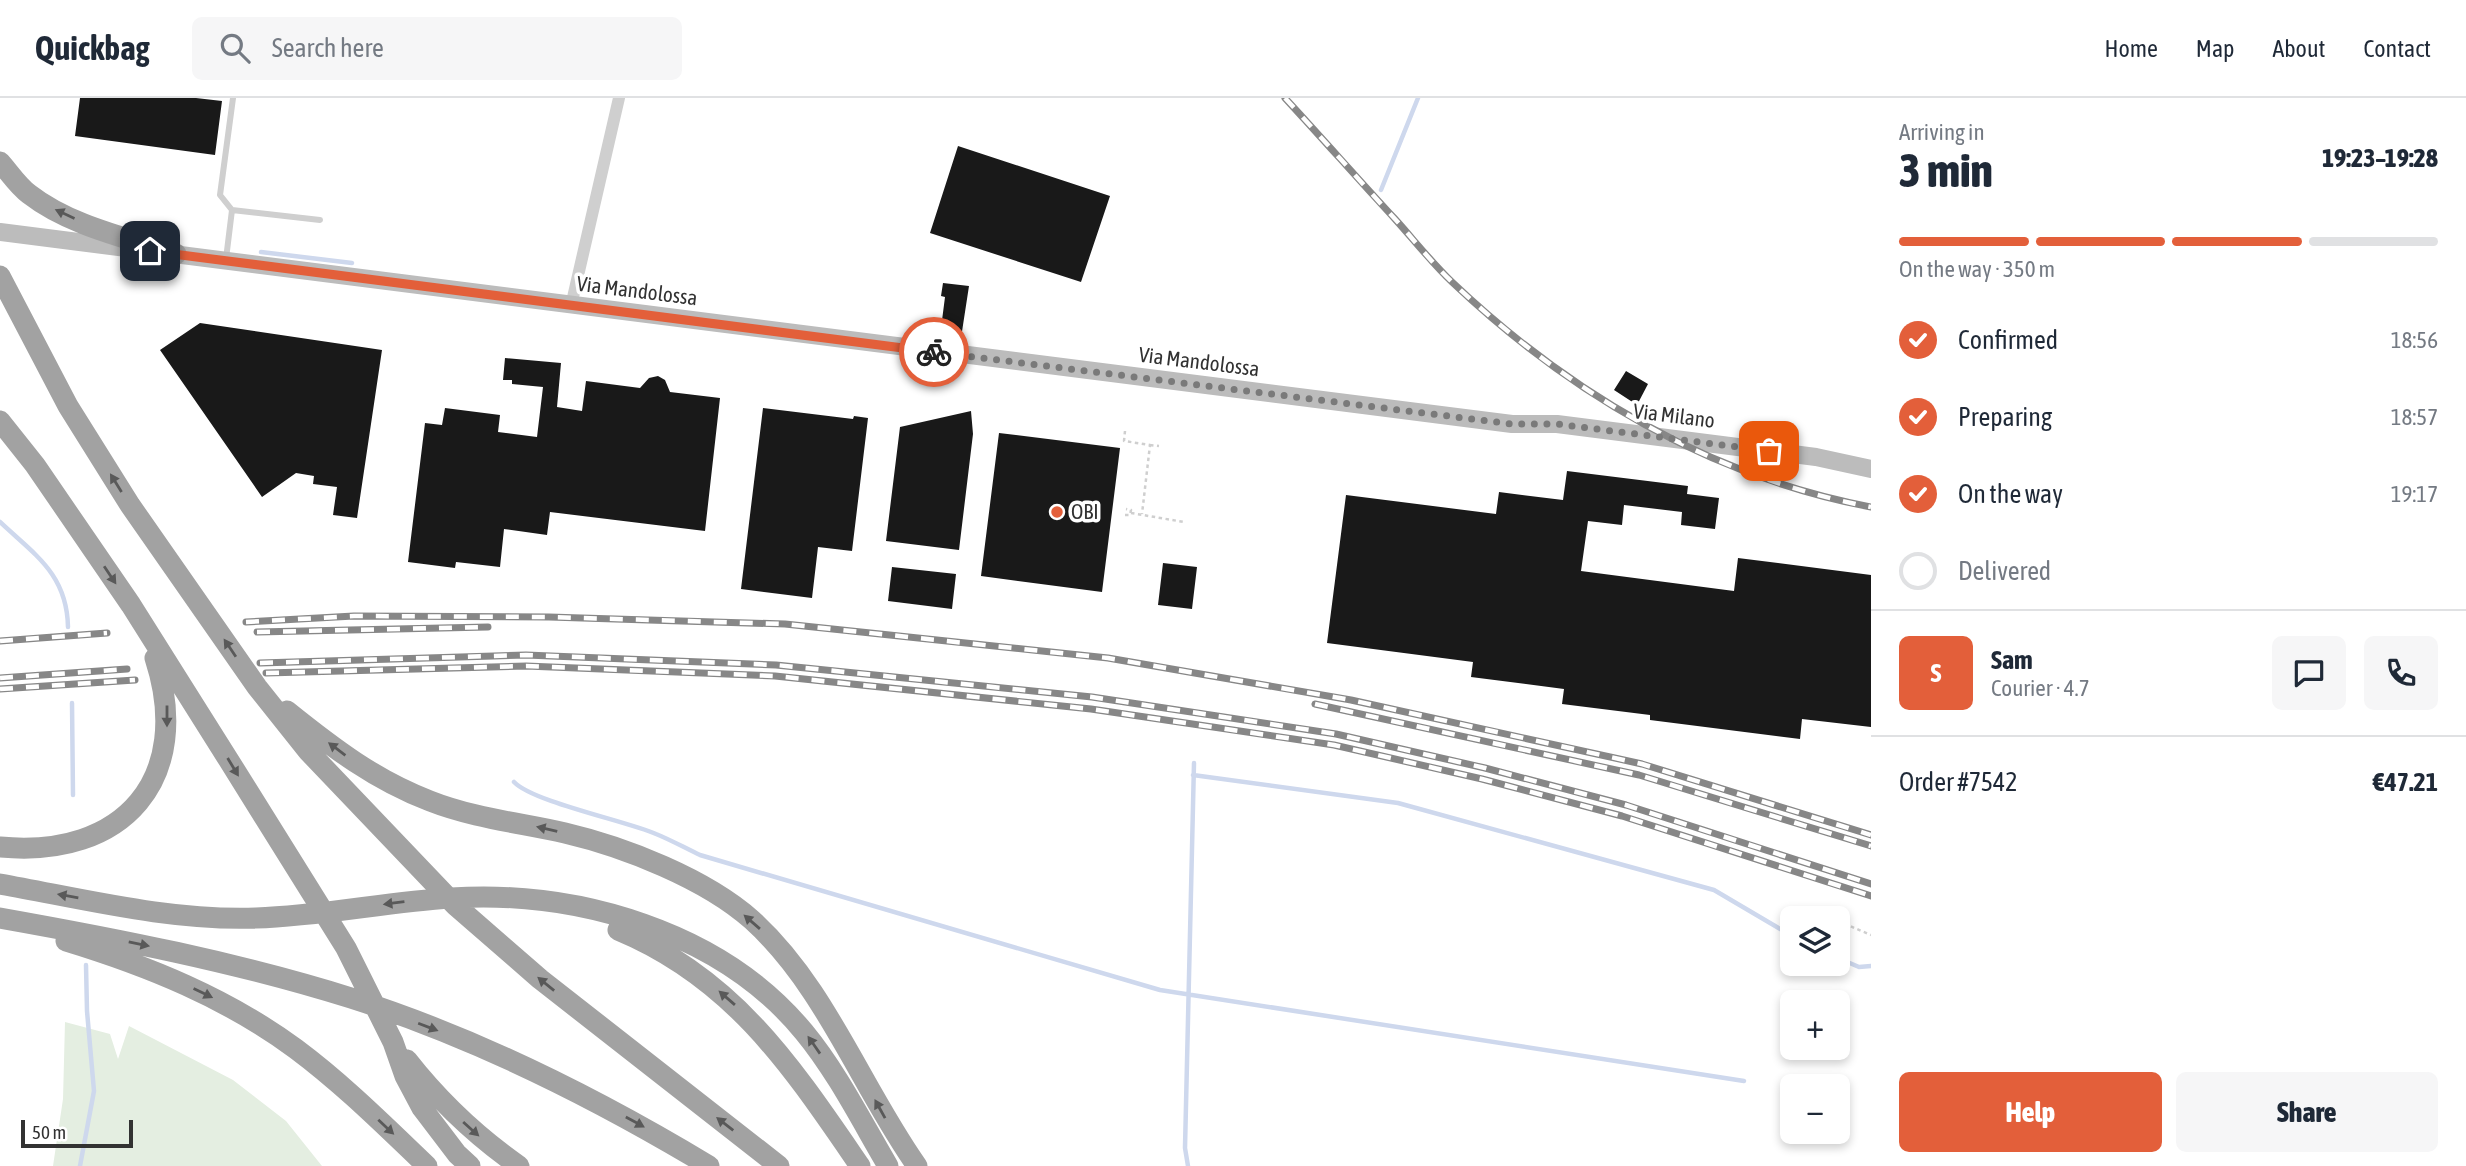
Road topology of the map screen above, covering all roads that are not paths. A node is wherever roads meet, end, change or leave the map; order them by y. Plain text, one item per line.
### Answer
1 (233, 98) edge
2 (619, 98) edge
3 (0, 162) edge
4 (232, 210) junction
5 (320, 220) dead end
6 (0, 232) edge
7 (176, 254) junction
8 (226, 261) junction
9 (2, 280) edge
10 (571, 306) junction
11 (1269, 393) joint
12 (0, 421) edge
13 (0, 436) edge
14 (1871, 470) edge
15 (61, 505) junction
16 (131, 605) junction
17 (257, 687) junction
18 (0, 847) edge
19 (0, 884) edge
20 (487, 897) junction
21 (0, 921) edge
22 (393, 1042) junction
23 (427, 1166) edge
24 (470, 1166) edge
25 (519, 1166) edge
26 (709, 1166) edge
27 (779, 1166) edge
28 (860, 1166) edge
29 (888, 1166) edge
30 (917, 1166) edge

1 - 4 lane
2 - 10 street
7 -> 3 highway
4 - 5 lane
4 - 8 lane
6 - 7 main road, Via Mandolossa
7 - 8 main road, Via Mandolossa
8 - 10 main road, Via Mandolossa
17 -> 9 highway
10 - 11 main road, Via Mandolossa
11 - 14 main road, Via Milano
12 - 15 highway
13 - 15 highway
15 -> 16 highway
16 -> 18 highway
16 -> 22 highway
27 -> 17 highway
30 -> 17 highway
20 -> 19 highway
28 -> 20 highway
29 -> 20 highway
21 -> 23 highway
21 -> 26 highway
22 - 24 highway
22 -> 25 highway

